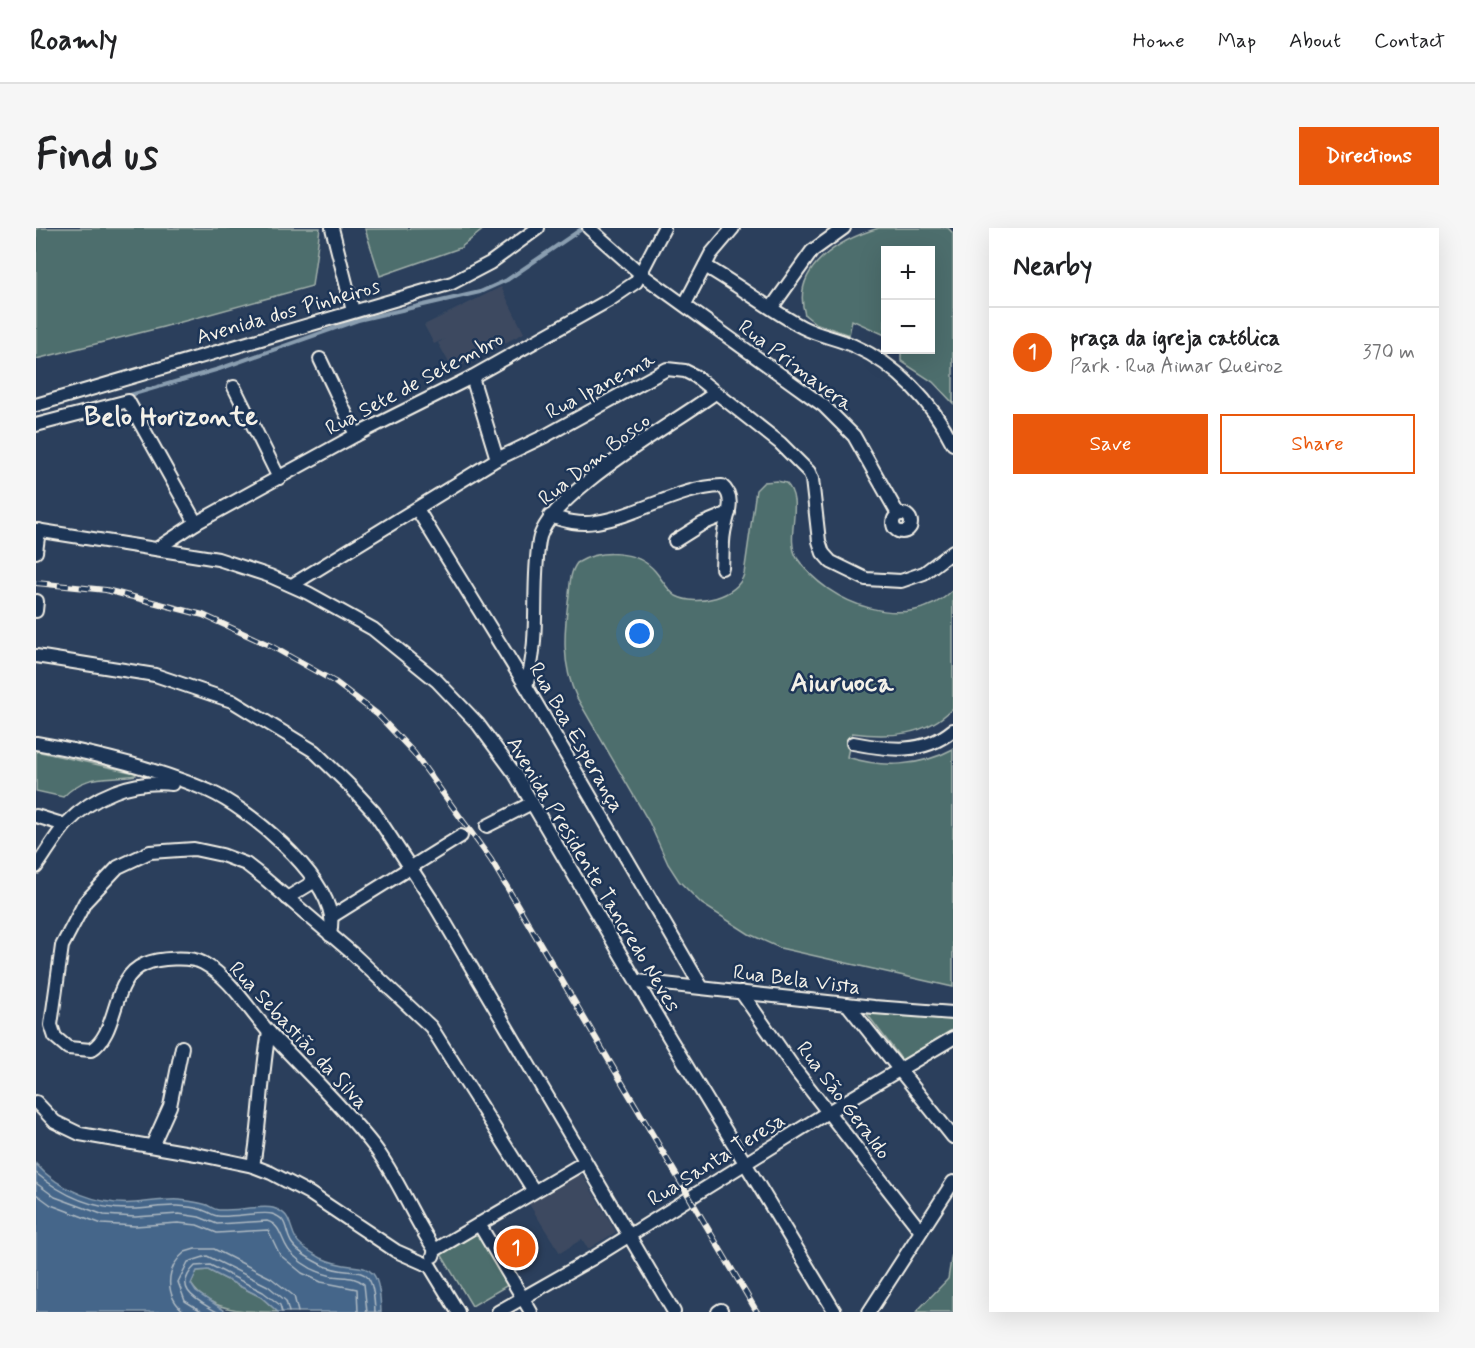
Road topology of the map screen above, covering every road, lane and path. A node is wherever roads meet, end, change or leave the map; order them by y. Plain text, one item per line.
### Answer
1 (332, 228) edge
2 (538, 228) edge
3 (664, 228) edge
4 (733, 228) edge
5 (844, 228) edge
6 (593, 232) edge
7 (705, 266) junction
8 (641, 274) junction
9 (685, 304) junction
10 (772, 307) junction
11 (353, 311) junction
12 (320, 359) dead end
13 (472, 377) junction
14 (234, 387) dead end
15 (715, 393) junction
16 (36, 405) edge
17 (36, 425) edge
18 (356, 435) junction
19 (953, 444) edge
20 (497, 459) junction
21 (279, 478) junction
22 (417, 509) junction
23 (729, 513) junction
24 (898, 514) dead end
25 (550, 516) junction
26 (196, 523) junction
27 (38, 530) edge
28 (675, 541) dead end
29 (158, 548) junction
30 (953, 551) edge
31 (36, 552) edge
32 (722, 568) dead end
33 (292, 585) junction
34 (37, 601) edge
35 (36, 611) edge
36 (36, 656) edge
37 (526, 686) junction
38 (953, 730) edge
39 (36, 743) edge
40 (853, 743) dead end
41 (194, 786) junction
42 (532, 803) junction
43 (36, 816) edge
44 (65, 825) junction
45 (487, 826) dead end
46 (461, 836) dead end
47 (36, 867) edge
48 (409, 867) junction
49 (315, 881) junction
50 (287, 898) junction
51 (331, 917) junction
52 (330, 935) junction
53 (638, 981) junction
54 (701, 986) junction
55 (741, 992) junction
56 (846, 1004) junction
57 (953, 1013) edge
58 (269, 1032) junction
59 (953, 1038) edge
60 (182, 1047) dead end
61 (897, 1070) junction
62 (36, 1102) edge
63 (828, 1112) junction
64 (953, 1137) edge
65 (152, 1146) junction
66 (585, 1162) junction
67 (746, 1163) junction
68 (253, 1166) junction
69 (953, 1182) edge
70 (534, 1191) junction
71 (479, 1224) junction
72 (920, 1230) junction
73 (424, 1235) junction
74 (630, 1235) junction
75 (435, 1251) junction
76 (410, 1259) junction
77 (430, 1266) junction
78 (523, 1297) junction
79 (458, 1312) edge
80 (498, 1312) edge
81 (531, 1312) edge
82 (674, 1312) edge
83 (835, 1312) edge
84 (869, 1312) edge

1 - 11 street
2 - 11 street, Avenida dos Pinheiros
3 - 8 street, Rua Sete de Setembro
4 - 7 street
5 - 10 street
6 - 8 street, Rua Primavera
7 - 9 street
7 - 10 street
8 - 9 street, Rua Primavera
8 - 13 street, Rua Sete de Setembro
9 - 24 street, Rua Primavera
10 - 19 street
11 - 16 street, Avenida dos Pinheiros
12 - 18 street
13 - 18 street, Rua Sete de Setembro
13 - 20 street
14 - 21 street
15 - 20 street, Rua Ipanema
15 - 25 street, Rua Dom Bosco
15 - 30 street, Rua Ipanema
17 - 26 street
18 - 21 street, Rua Sete de Setembro
20 - 22 street, Rua Ipanema
21 - 26 street, Rua Sete de Setembro
22 - 33 street, Rua Ipanema
22 - 37 street, Rua Boa Esperança
23 - 25 street
23 - 28 street
23 - 32 street
25 - 37 street, Rua Dom Bosco
26 - 29 street, Rua Sete de Setembro
27 - 29 street, Avenida Presidente Tancredo Neves
27 - 31 street
29 - 33 street, Avenida Presidente Tancredo Neves
33 - 42 street, Avenida Presidente Tancredo Neves
34 - 35 street
36 - 48 street
37 - 54 street, Rua Boa Esperança
38 - 40 street
39 - 41 street
41 - 44 street
41 - 49 street
42 - 45 street
42 - 53 street, Avenida Presidente Tancredo Neves
43 - 44 street
44 - 47 street
46 - 48 street
48 - 51 street
48 - 66 street
49 - 50 street
49 - 51 street
50 - 52 street, Rua Sebastião da Silva
50 - 58 street, Rua Sebastião da Silva
51 - 52 street
52 - 70 street, Rua Sebastião da Silva
53 - 54 street, Rua Bela Vista
53 - 67 street, Avenida Presidente Tancredo Neves
54 - 55 street, Rua Bela Vista
55 - 56 street, Rua Bela Vista
55 - 63 street, Rua São Geraldo
56 - 57 street, Rua Bela Vista
56 - 61 street
58 - 68 street
58 - 73 street, Rua Sebastião da Silva
59 - 61 street, Rua Santa Teresa
60 - 65 street
61 - 63 street, Rua Santa Teresa
61 - 64 street
62 - 65 street
63 - 67 street, Rua Santa Teresa
63 - 72 street, Rua São Geraldo
65 - 68 street
66 - 70 street
66 - 74 street
67 - 74 street, Rua Santa Teresa
67 - 83 street, Avenida Presidente Tancredo Neves
68 - 76 street
69 - 72 street
70 - 71 street
71 - 75 street
71 - 78 street
72 - 84 street
73 - 75 street, Rua Sebastião da Silva
73 - 76 street
74 - 78 street, Rua Santa Teresa
74 - 82 street
75 - 77 street
76 - 77 street
77 - 79 street
78 - 80 street, Rua Santa Teresa
78 - 81 street

